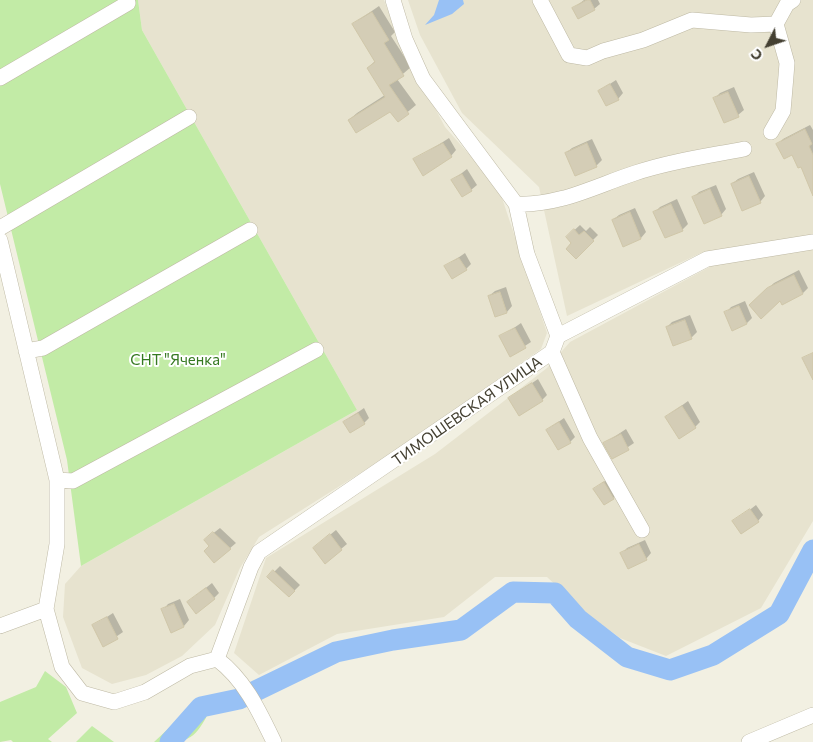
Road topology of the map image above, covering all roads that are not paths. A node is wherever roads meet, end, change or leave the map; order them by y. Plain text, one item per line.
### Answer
1 (393, 0) edge
2 (540, 0) edge
3 (793, 0) edge
4 (128, 3) dead end
5 (776, 24) junction
6 (0, 78) edge
7 (189, 117) dead end
8 (771, 132) dead end
9 (744, 149) dead end
10 (516, 204) junction
11 (0, 228) edge
12 (250, 230) dead end
13 (0, 240) edge
14 (813, 242) edge
15 (558, 336) junction
16 (316, 350) dead end
17 (26, 351) junction
18 (552, 352) junction
19 (57, 480) junction
20 (642, 530) dead end
21 (46, 609) junction
22 (0, 626) edge
23 (217, 659) junction
24 (813, 715) edge
25 (274, 742) edge
26 (749, 742) edge

1 - 10 street
2 - 5 street
3 - 5 street
4 - 6 street
5 - 8 street
7 - 11 street
9 - 10 street
10 - 15 street
12 - 17 street
13 - 17 street
14 - 15 street
15 - 18 street, ТИМОШЕВСКАЯ УЛИЦА
16 - 19 street
17 - 19 street
18 - 20 street
18 - 23 street, ТИМОШЕВСКАЯ УЛИЦА
19 - 21 street
21 - 22 street
21 - 23 street
23 - 25 street
24 - 26 street

